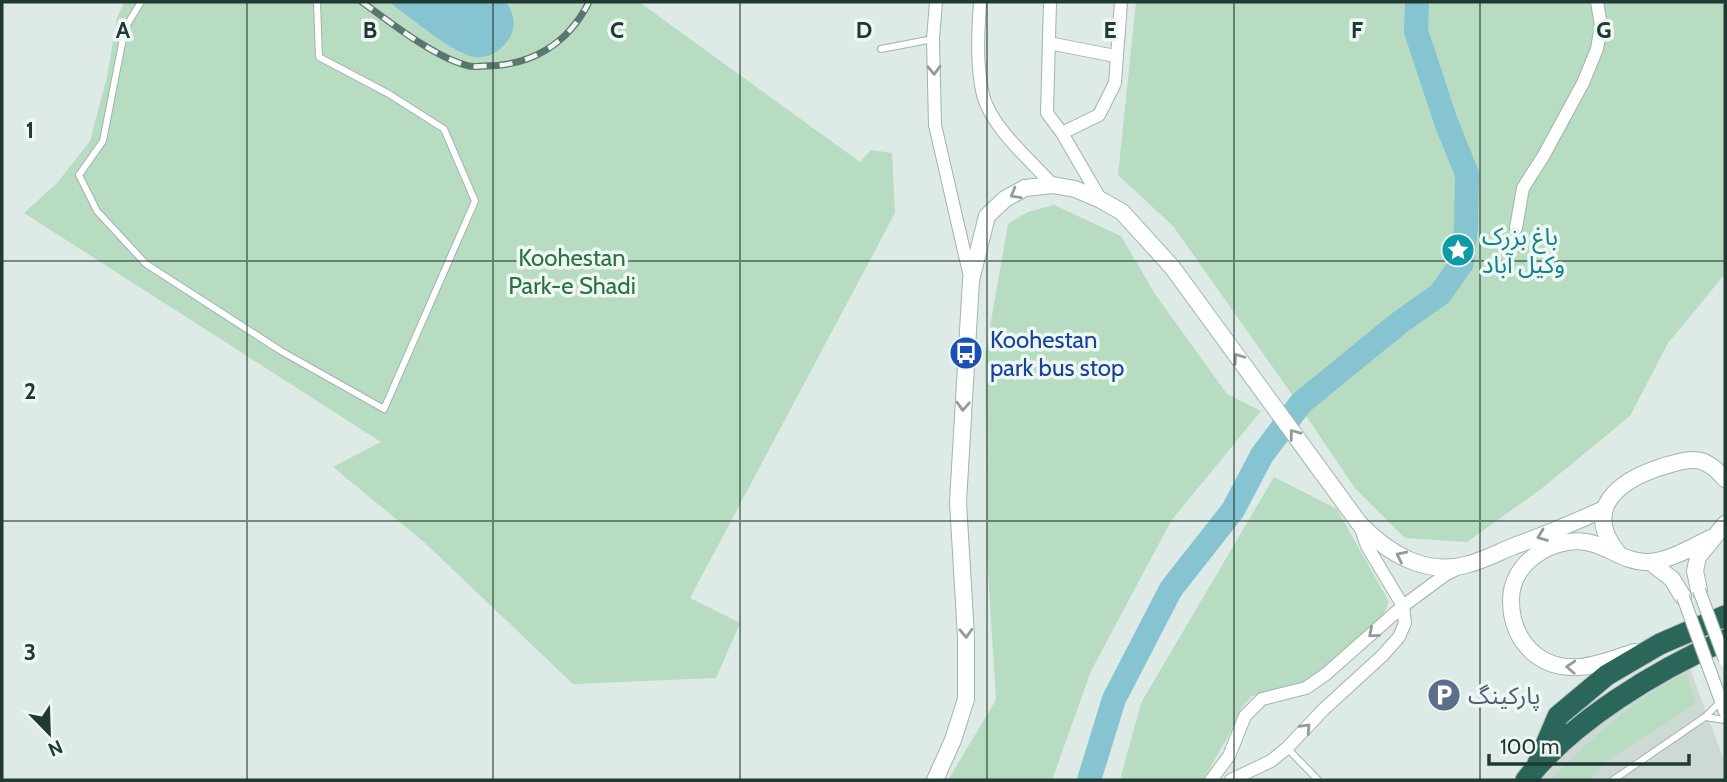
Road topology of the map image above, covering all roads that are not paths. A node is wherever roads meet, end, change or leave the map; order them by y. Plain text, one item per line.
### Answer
1 (141, 2) edge
2 (317, 2) edge
3 (936, 2) edge
4 (980, 2) edge
5 (1050, 2) edge
6 (1121, 2) edge
7 (1597, 2) edge
8 (933, 39) junction
9 (1049, 43) junction
10 (881, 49) dead end
11 (1115, 56) junction
12 (1062, 133) junction
13 (1053, 185) junction
14 (1101, 200) junction
15 (1516, 228) dead end
16 (971, 280) junction
17 (1725, 479) edge
18 (1604, 509) junction
19 (1359, 523) junction
20 (1725, 524) edge
21 (1711, 538) junction
22 (1618, 553) junction
23 (1650, 562) junction
24 (1467, 565) junction
25 (1699, 590) joint
26 (1683, 597) joint
27 (1404, 606) junction
28 (1725, 616) edge
29 (1725, 640) edge
30 (1660, 644) junction
31 (1725, 660) edge
32 (1723, 706) edge
33 (1705, 717) junction
34 (1725, 720) edge
35 (1287, 748) junction
36 (1228, 756) junction
37 (1251, 772) junction
38 (1531, 774) edge
39 (936, 780) edge
40 (1211, 780) edge
41 (1231, 780) edge
42 (1318, 780) edge
43 (1613, 780) edge

1 - 2 lane
3 - 8 street
4 - 13 street
5 - 9 street
6 - 11 street
7 - 15 street
8 - 10 lane
8 -> 16 street
9 - 11 street
9 - 12 street
11 - 12 street
12 - 14 street
13 - 14 street
13 -> 16 street
19 -> 14 street
16 -> 39 street
17 - 18 street
18 - 22 street
18 -> 24 street
24 -> 19 street
19 - 27 street
20 - 21 street
21 - 23 street
21 - 25 street
22 - 23 street
30 -> 22 street
23 - 26 street
24 - 27 street
25 - 31 street, bridge
26 - 32 street, bridge
35 -> 27 street
27 -> 36 street
28 - 30 highway
29 - 38 highway
30 - 38 highway
32 - 33 lane
33 - 34 lane
33 - 43 lane
35 - 37 street
35 - 42 lane
36 - 37 street
36 - 40 street
37 - 41 street

